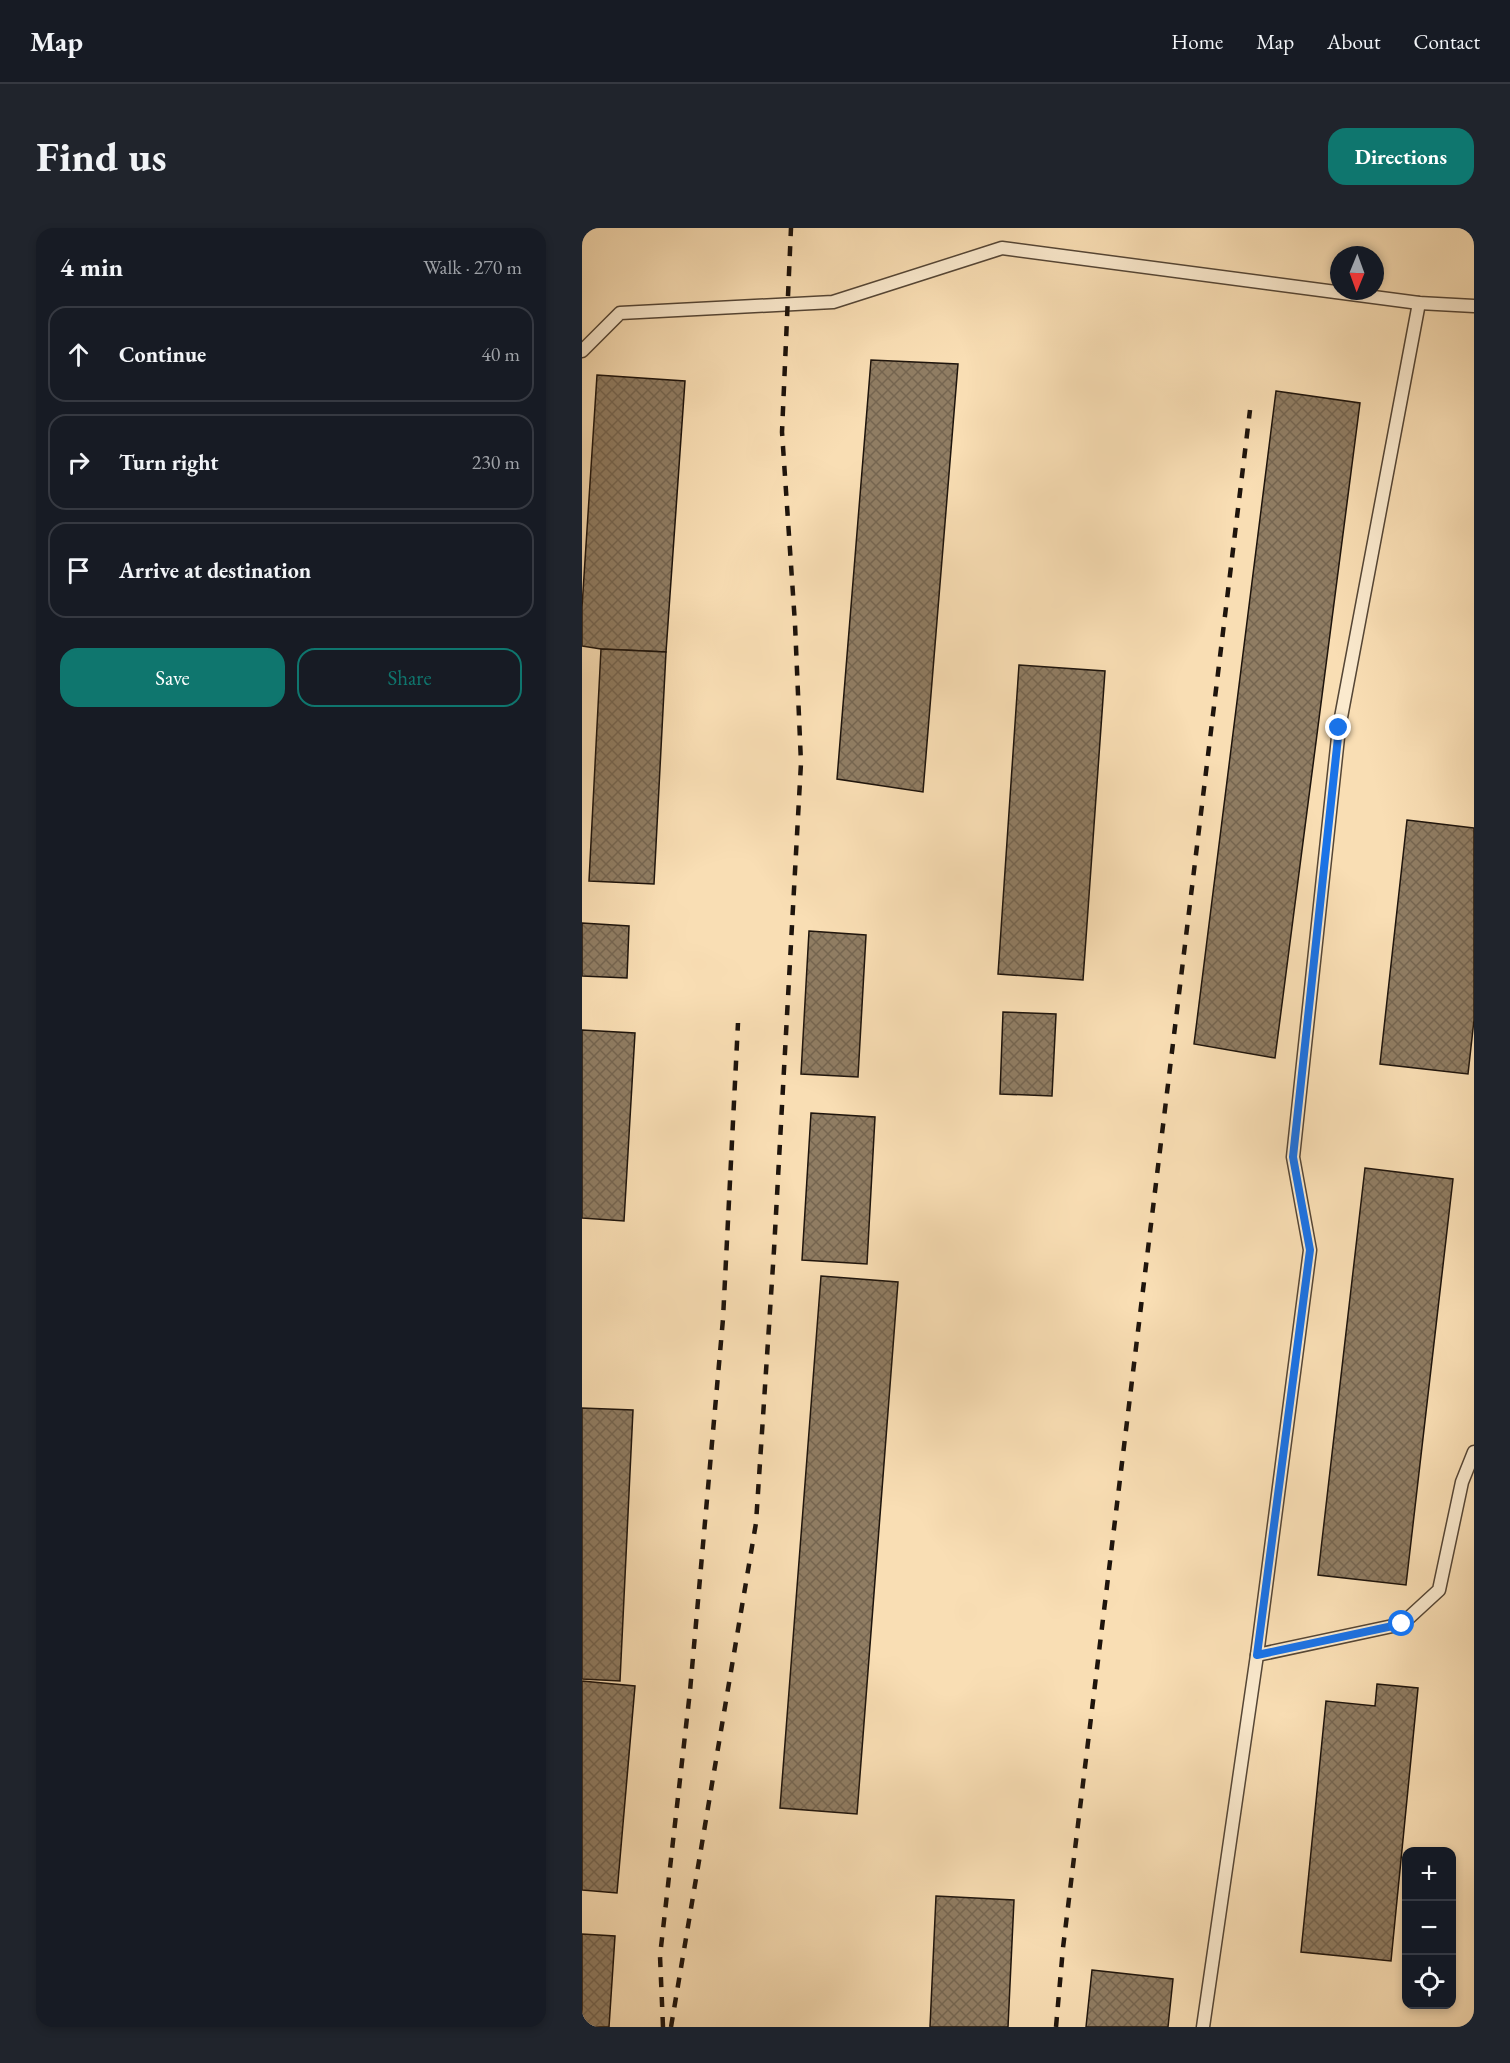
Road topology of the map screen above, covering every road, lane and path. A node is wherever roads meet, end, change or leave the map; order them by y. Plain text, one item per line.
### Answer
1 (1419, 303) junction
2 (1474, 306) edge
3 (582, 351) edge
4 (1474, 1452) edge
5 (1257, 1655) junction
6 (1203, 2027) edge

1 - 2 lane
1 - 3 lane
1 - 5 lane
4 - 5 lane
5 - 6 lane

